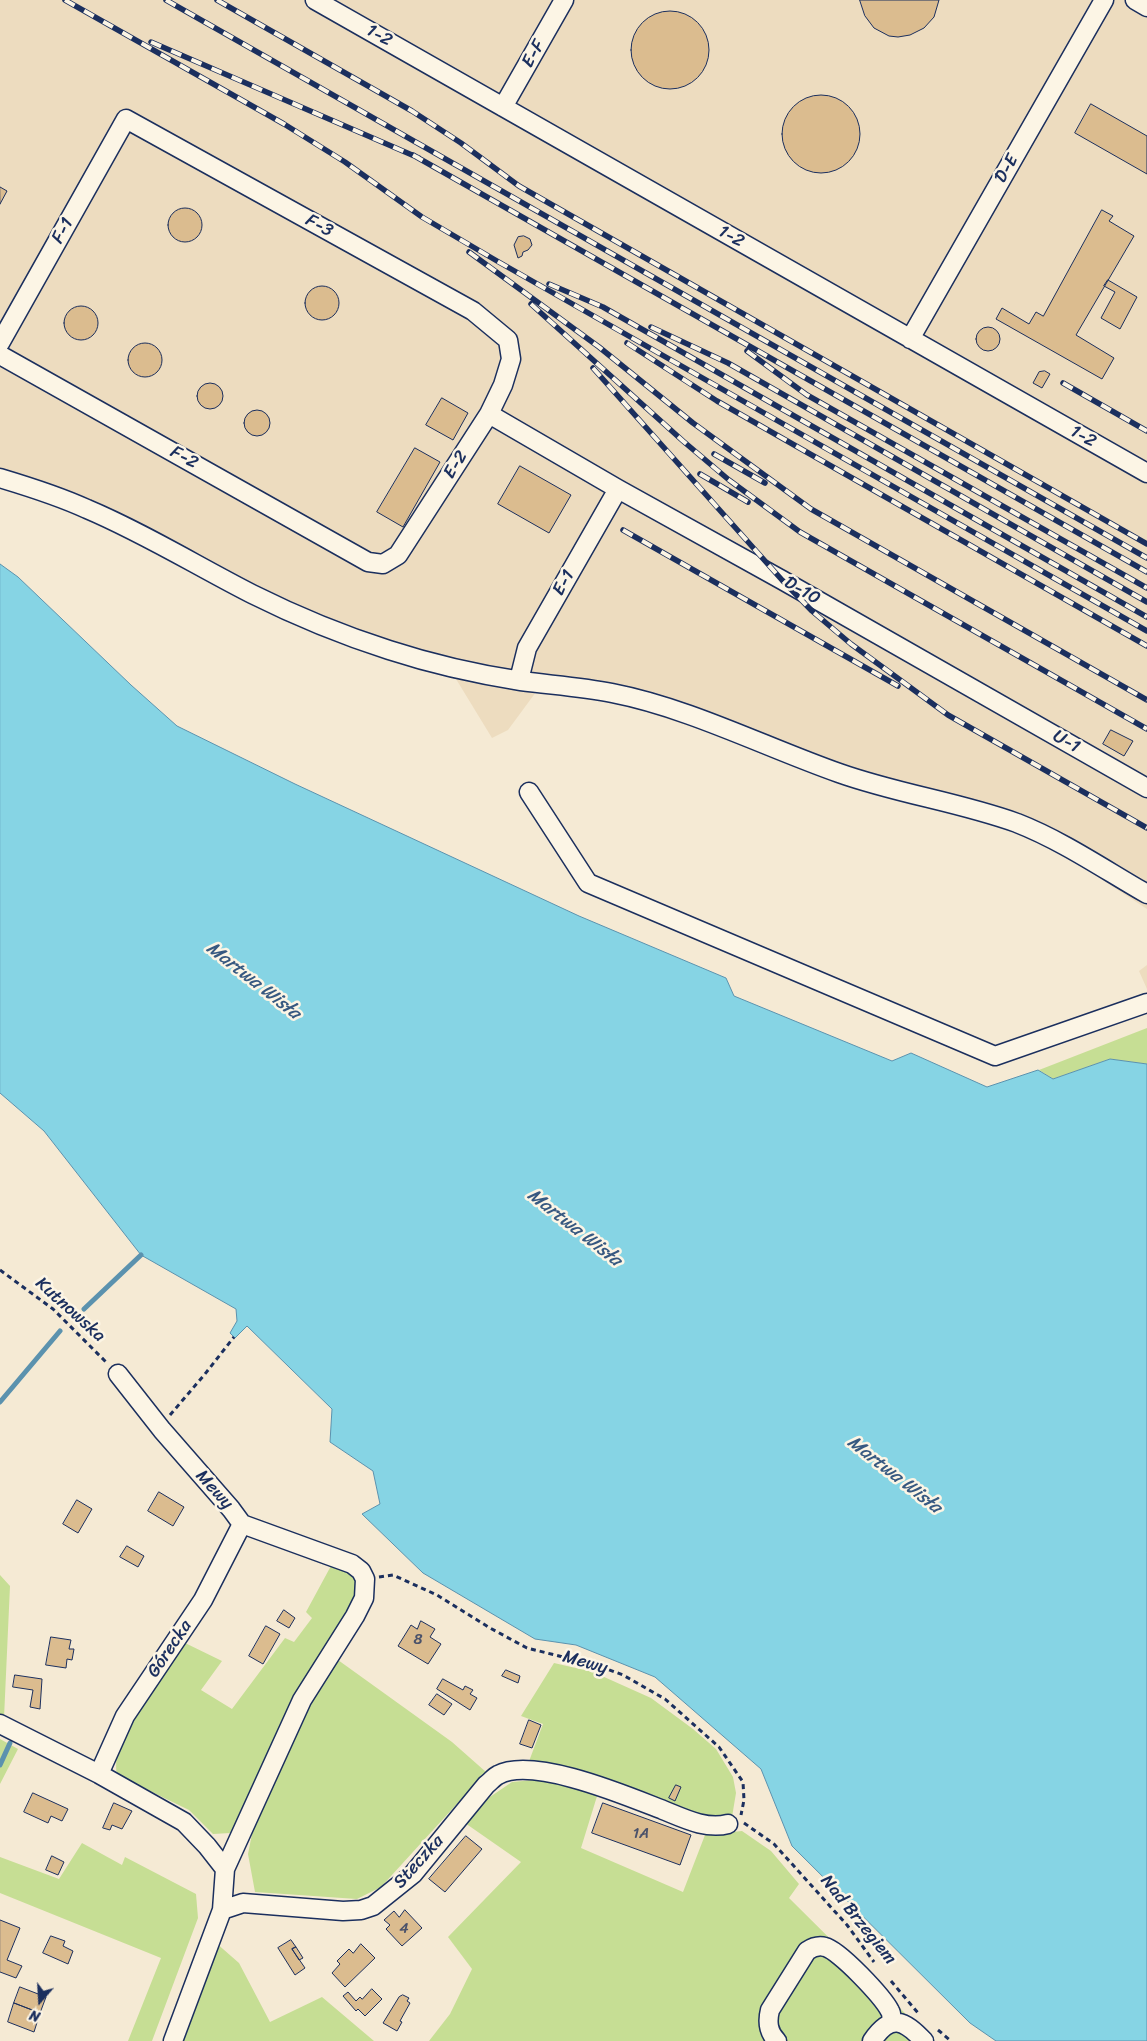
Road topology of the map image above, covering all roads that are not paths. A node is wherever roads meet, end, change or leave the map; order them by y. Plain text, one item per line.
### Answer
1 (315, 0) edge
2 (564, 0) edge
3 (1104, 0) edge
4 (1135, 0) edge
5 (1147, 7) edge
6 (504, 107) junction
7 (126, 119) joint
8 (910, 339) junction
9 (508, 340) joint
10 (0, 343) edge
11 (0, 355) edge
12 (489, 414) junction
13 (1147, 474) edge
14 (0, 478) edge
15 (618, 489) junction
16 (368, 562) joint
17 (518, 680) junction
18 (985, 696) joint
19 (1147, 788) edge
20 (529, 792) dead end
21 (1147, 894) edge
22 (1147, 1003) edge
23 (118, 1374) road end
24 (242, 1524) junction
25 (0, 1724) edge
26 (99, 1774) junction
27 (734, 1822) road end
28 (225, 1869) junction
29 (222, 1910) junction
30 (892, 2022) junction
31 (173, 2041) edge
32 (777, 2041) edge
33 (872, 2041) edge
34 (924, 2041) edge

1 - 6 street, 1-2
2 - 6 street, E-F
3 - 8 street, D-E
4 - 5 street
6 - 8 street, 1-2
7 - 9 street, F-3
7 - 10 street, F-1
8 - 13 street, 1-2
9 - 12 street, E-2
11 - 16 street, F-2
12 - 15 street, D-10
12 - 16 street, E-2
14 - 17 street
15 - 17 street, E-1
15 - 18 street, D-10
17 - 21 street
18 - 19 street, U-1
20 - 22 street
23 - 24 street, Mewy
24 - 26 street, Górecka
24 - 28 street, Mewy
25 - 26 street
26 - 28 street
27 - 29 street, Steczka
28 - 29 street
29 - 31 street
30 - 32 street
30 - 33 street
30 - 34 street

